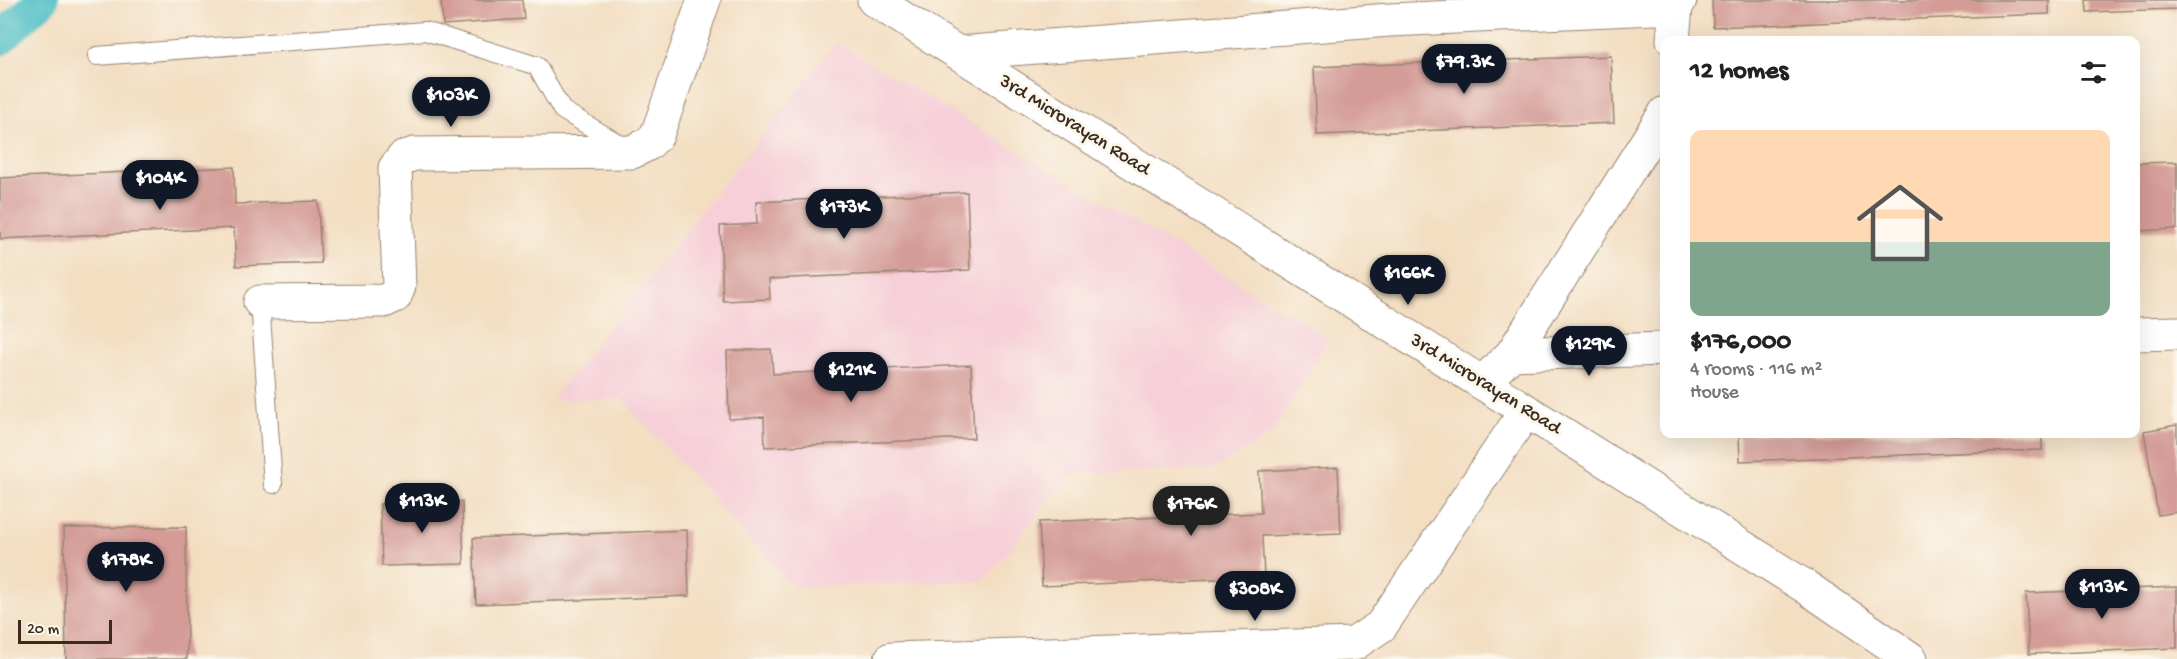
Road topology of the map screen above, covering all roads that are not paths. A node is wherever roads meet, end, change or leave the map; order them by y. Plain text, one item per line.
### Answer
1 (704, 0) edge
2 (874, 0) edge
3 (1678, 4) edge
4 (1390, 10) edge
5 (1674, 36) edge
6 (958, 53) junction
7 (97, 57) dead end
8 (1660, 121) edge
9 (632, 152) junction
10 (260, 302) joint
11 (2177, 333) edge
12 (2140, 334) edge
13 (1660, 349) edge
14 (1512, 354) junction
15 (1482, 383) junction
16 (1526, 411) junction
17 (273, 484) dead end
18 (891, 659) edge
19 (1911, 659) edge

1 - 9 street
2 - 6 street, 3rd Microrayan Road
3 - 4 street
3 - 5 street
4 - 6 street
6 - 15 street, 3rd Microrayan Road
7 - 9 lane
8 - 14 street
9 - 10 street
10 - 17 lane
11 - 12 street
13 - 14 street
14 - 15 street
15 - 16 street, 3rd Microrayan Road
16 - 18 street
16 - 19 street, 3rd Microrayan Road

